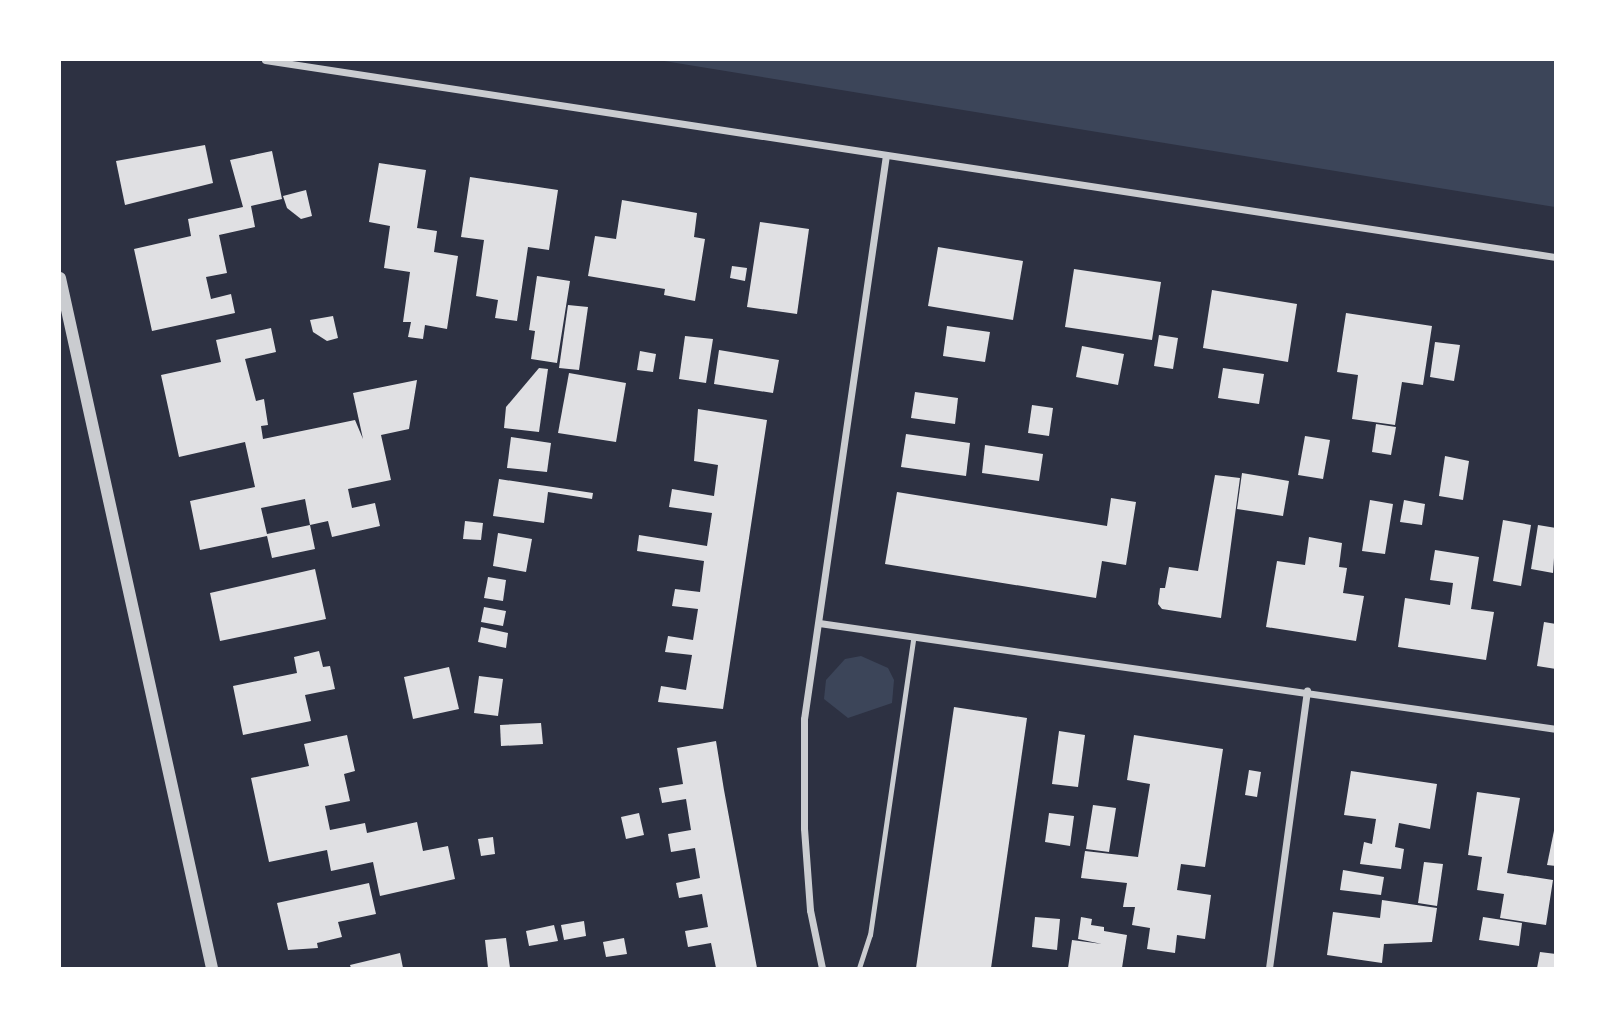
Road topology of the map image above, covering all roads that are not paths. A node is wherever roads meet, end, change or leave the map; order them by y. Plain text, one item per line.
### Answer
1 (265, 60) edge
2 (886, 155) junction
3 (1556, 257) edge
4 (60, 278) edge
5 (819, 623) junction
6 (914, 640) junction
7 (1307, 691) junction
8 (1556, 729) edge
9 (212, 968) edge
10 (822, 968) edge
11 (859, 968) edge
12 (1269, 968) edge

1 - 2 street
2 - 3 street
2 - 5 street
4 - 9 street
5 - 6 street
5 - 10 street
6 - 7 street
6 - 11 lane
7 - 8 street
7 - 12 street

